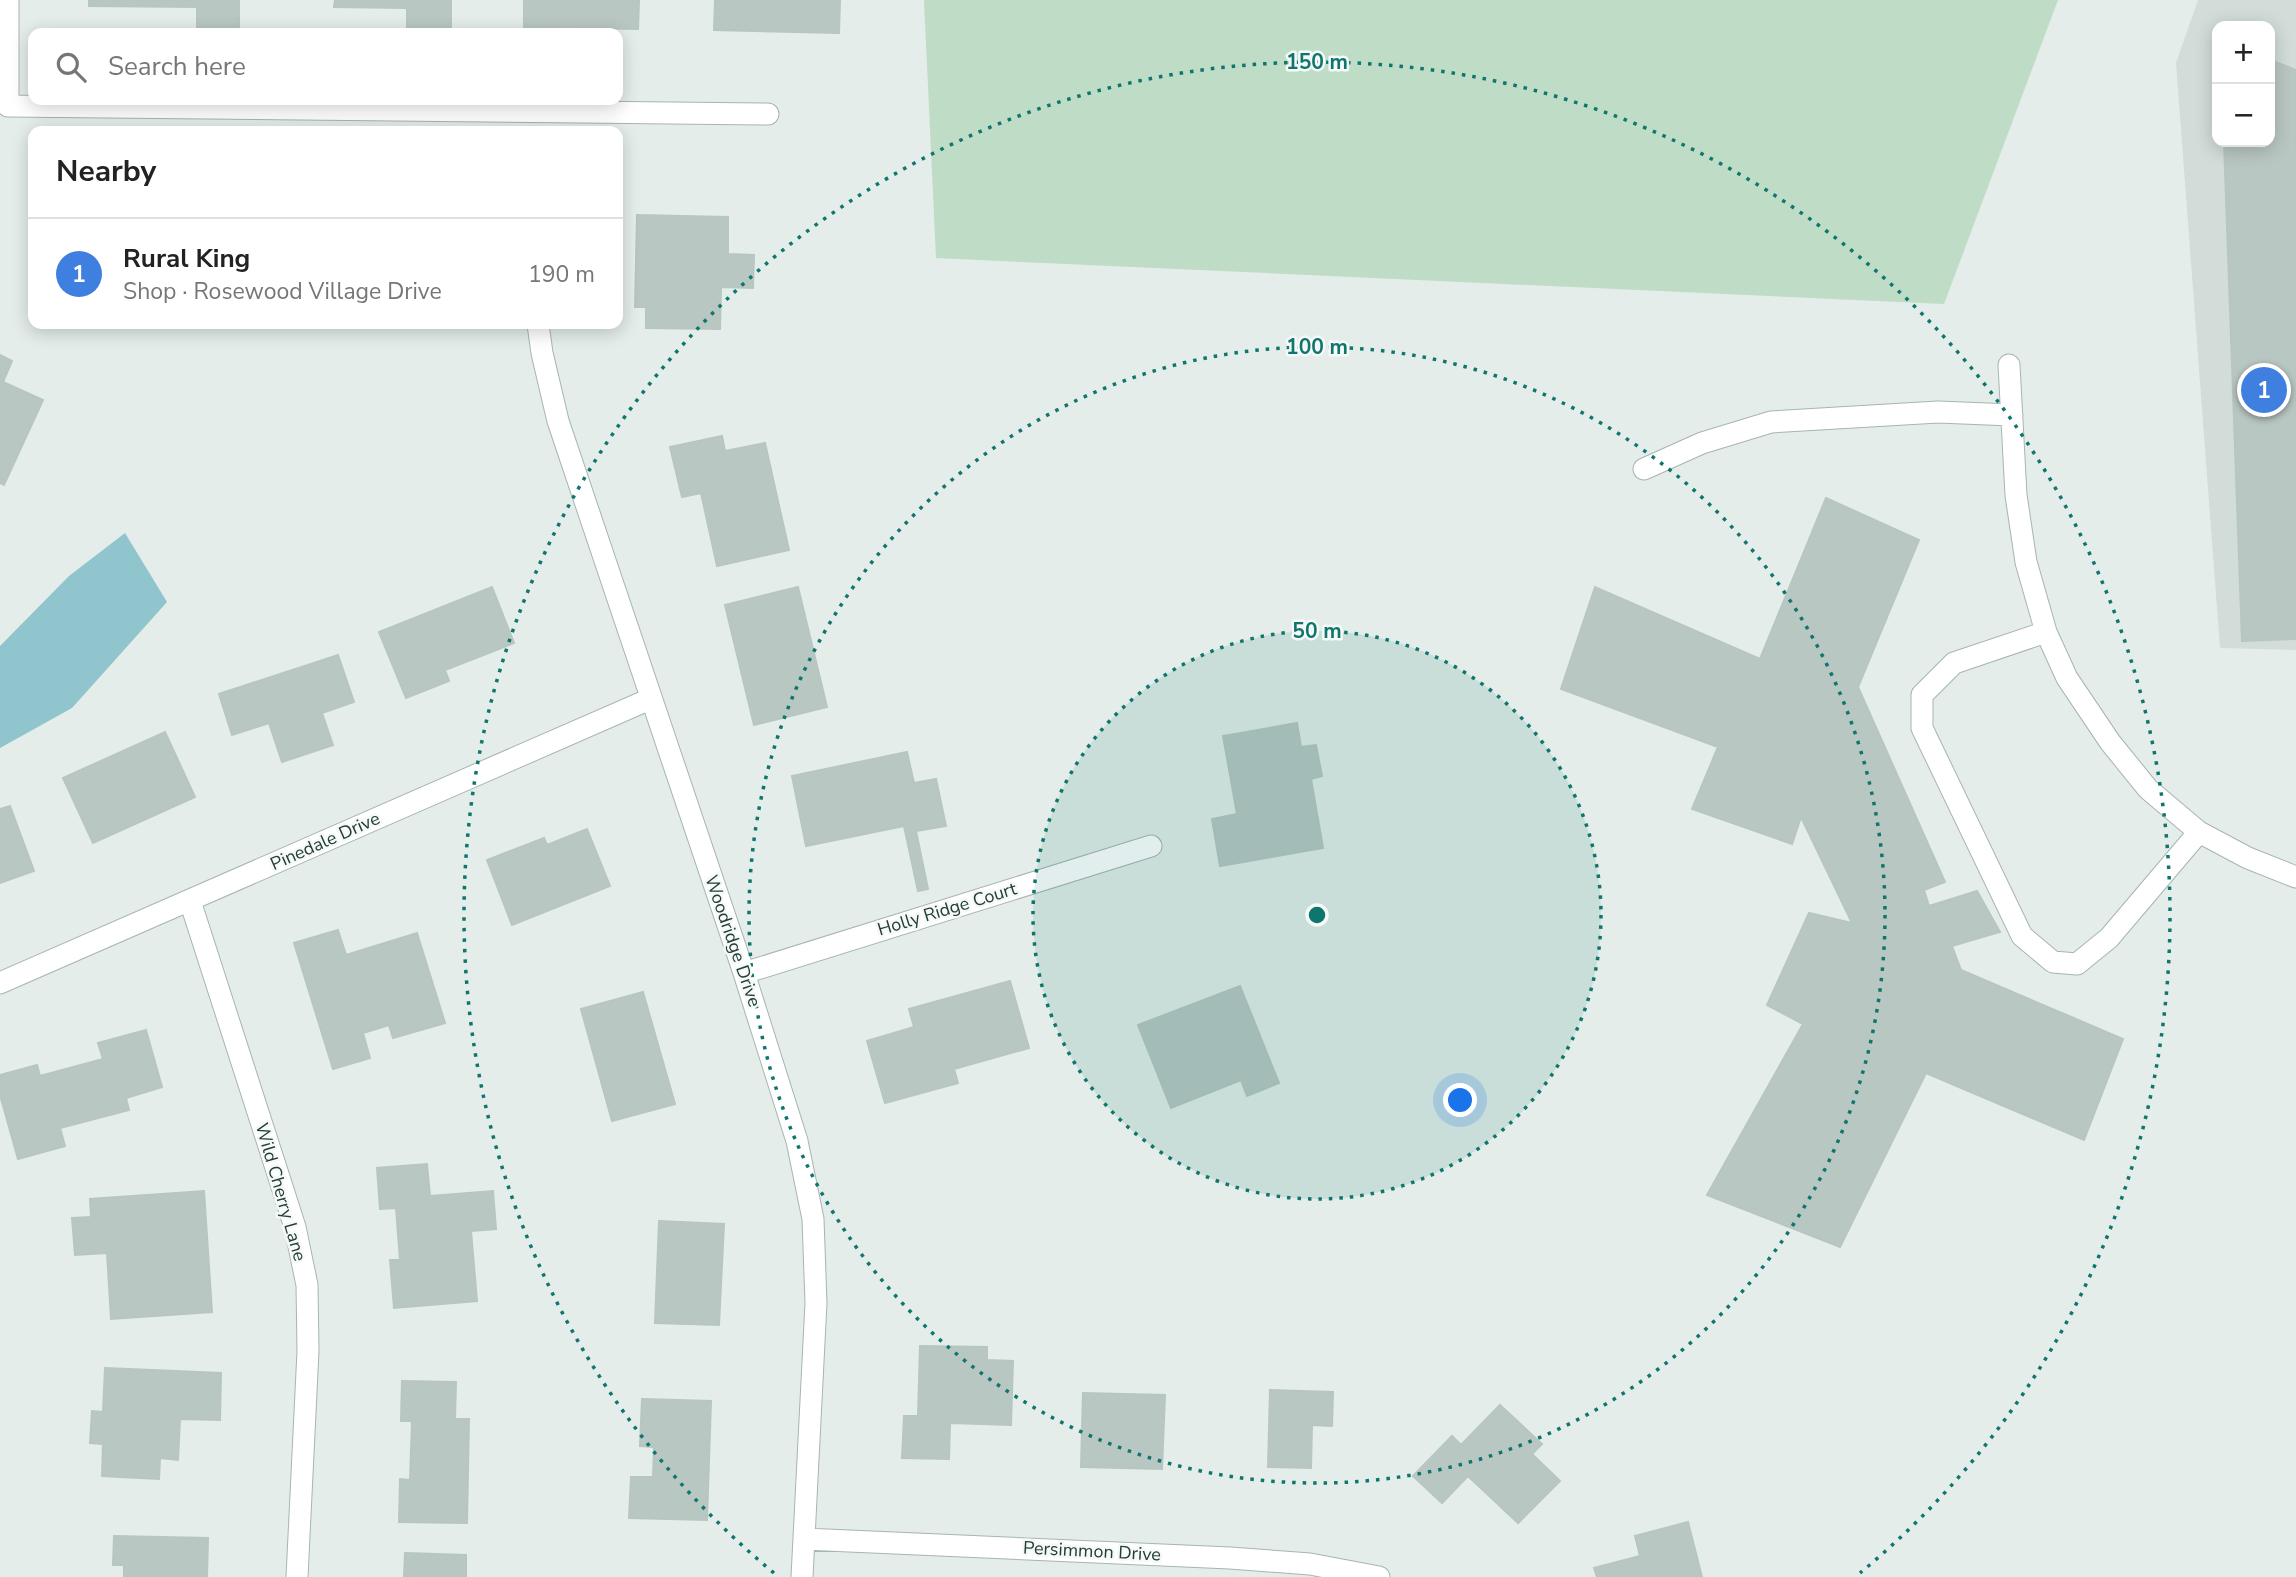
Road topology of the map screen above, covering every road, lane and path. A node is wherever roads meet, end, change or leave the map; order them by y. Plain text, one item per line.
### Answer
1 (8, 0) edge
2 (4, 113) edge
3 (768, 114) dead end
4 (534, 121) edge
5 (539, 329) edge
6 (2009, 365) dead end
7 (2012, 415) junction
8 (1644, 469) dead end
9 (2046, 632) junction
10 (650, 699) junction
11 (2199, 832) junction
12 (1151, 846) dead end
13 (2296, 877) edge
14 (190, 901) junction
15 (744, 973) junction
16 (0, 983) edge
17 (804, 1539) junction
18 (1310, 1570) edge
19 (297, 1577) edge
20 (802, 1577) edge
21 (1379, 1577) edge

1 - 2 street
2 - 4 street
3 - 4 street
5 - 10 street, Woodridge Drive
6 - 7 street
7 - 8 street
7 - 9 street
9 - 11 street
9 - 11 street
10 - 14 street, Pinedale Drive
10 - 15 street, Woodridge Drive
11 - 13 street
12 - 15 street, Holly Ridge Court
14 - 16 street, Pinedale Drive
14 - 19 street, Wild Cherry Lane
15 - 17 street, Woodridge Drive
17 - 18 street, Persimmon Drive
17 - 20 street, Woodridge Drive
18 - 21 street, Persimmon Drive

